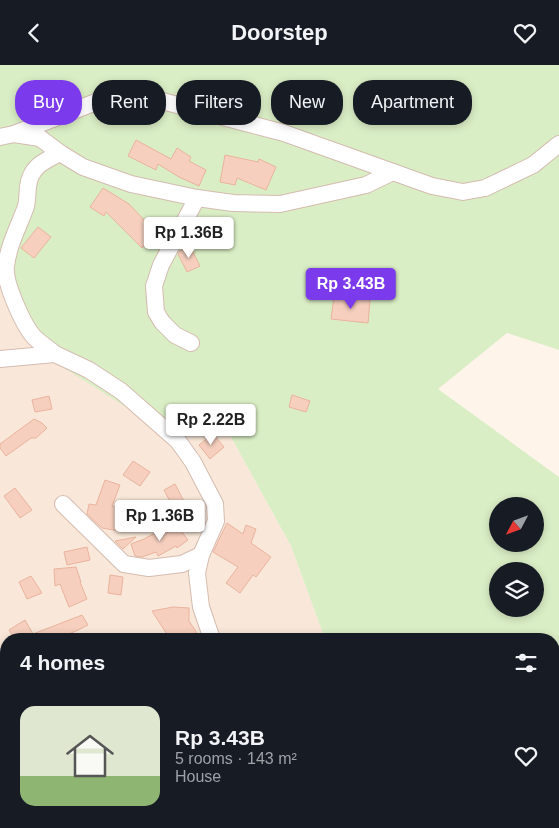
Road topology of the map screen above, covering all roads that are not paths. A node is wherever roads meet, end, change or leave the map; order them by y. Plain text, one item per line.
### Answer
1 (7, 135) edge
2 (559, 144) edge
3 (60, 153) junction
4 (393, 172) junction
5 (197, 198) junction
6 (191, 343) dead end
7 (55, 354) junction
8 (0, 359) edge
9 (63, 504) dead end
10 (201, 555) junction
11 (210, 633) edge

1 - 3 street
1 - 4 street
2 - 4 street
3 - 5 street
3 - 7 street
4 - 5 street
5 - 6 street
7 - 8 street
7 - 10 street
9 - 10 street
10 - 11 street

